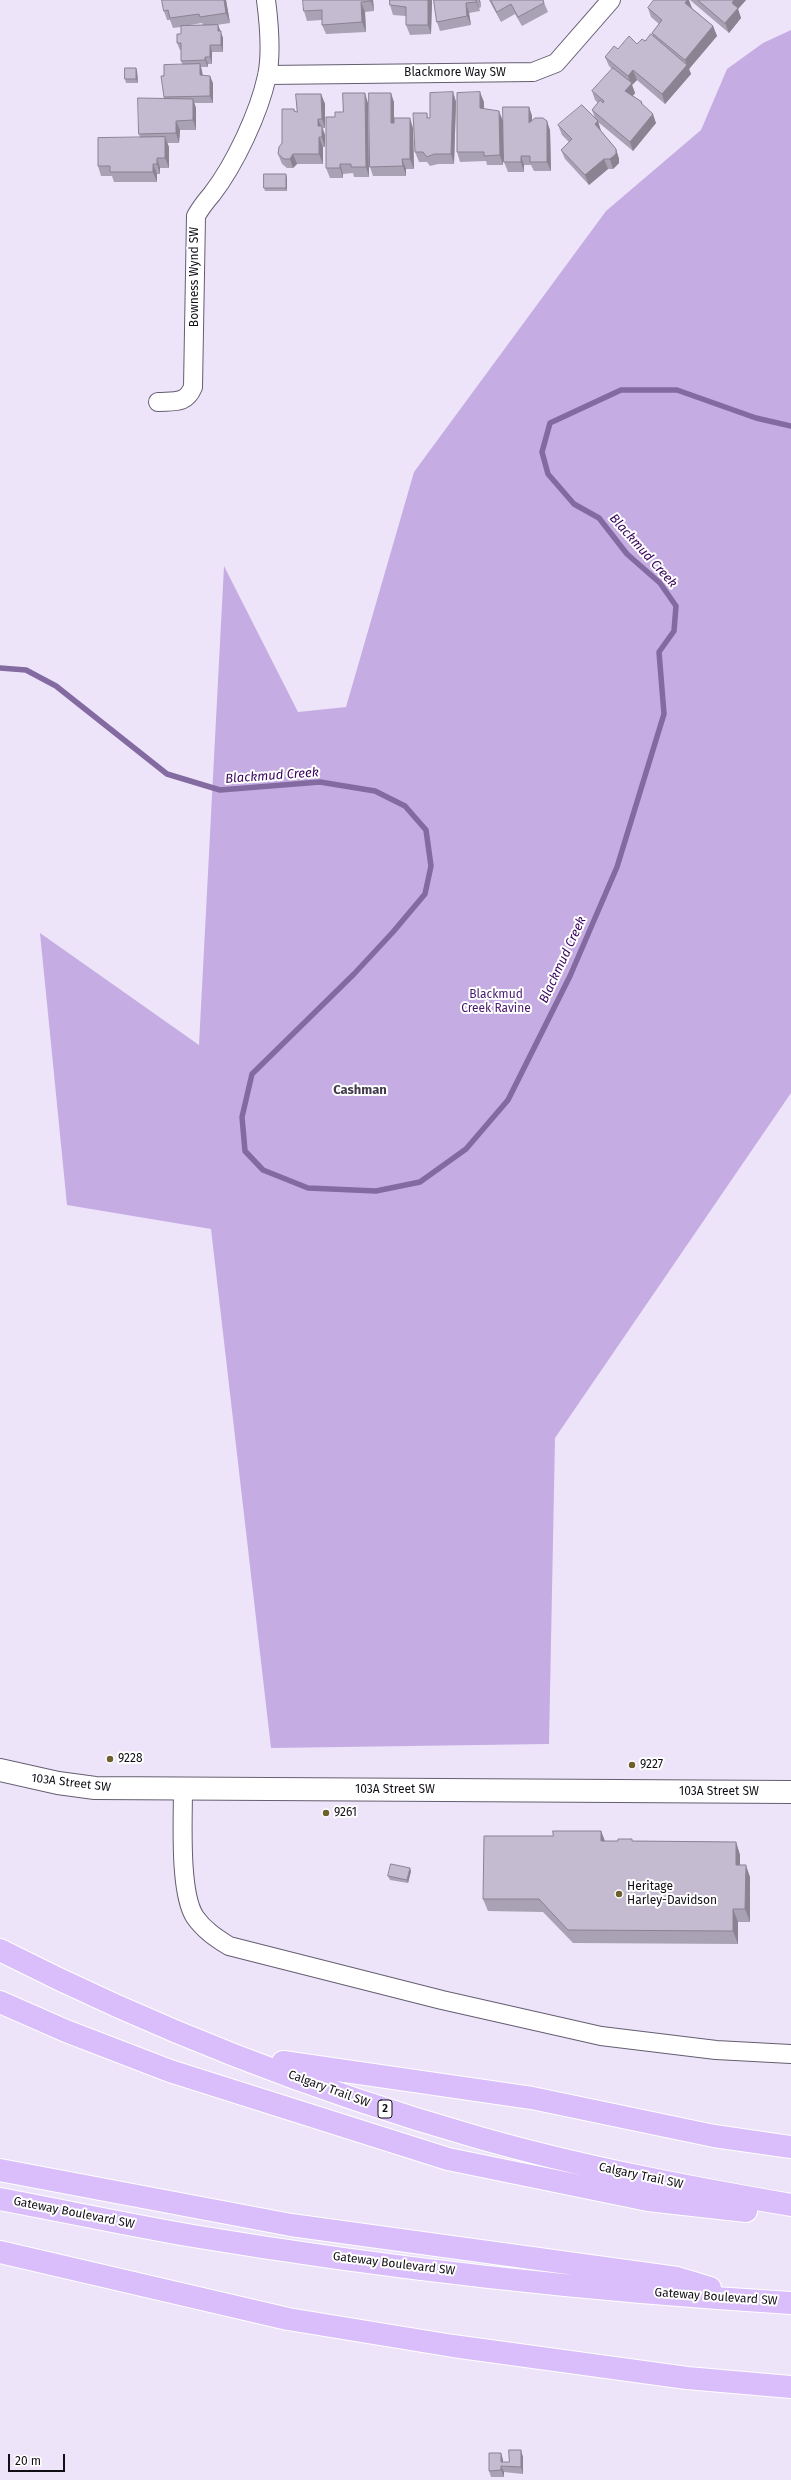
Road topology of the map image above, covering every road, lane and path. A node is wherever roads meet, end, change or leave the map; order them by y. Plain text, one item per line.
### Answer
1 (266, 0) edge
2 (611, 0) edge
3 (267, 75) junction
4 (158, 402) dead end
5 (0, 1770) edge
6 (183, 1789) junction
7 (791, 1792) edge
8 (0, 1950) edge
9 (0, 2002) edge
10 (791, 2054) edge
11 (237, 2056) junction
12 (791, 2147) edge
13 (0, 2170) edge
14 (0, 2199) edge
15 (791, 2205) edge
16 (791, 2219) edge
17 (0, 2252) edge
18 (750, 2300) junction
19 (791, 2303) edge
20 (791, 2387) edge

1 - 3 street, Bowness Wynd SW
2 - 3 street, Blackmore Way SW
3 - 4 street, Bowness Wynd SW
5 - 6 street, 103A Street SW
6 - 7 street, 103A Street SW
6 - 10 street
8 - 11 highway, Calgary Trail SW / 2
9 - 16 highway
11 - 12 highway
11 - 15 highway, Calgary Trail SW / 2
13 - 18 highway
14 - 18 highway, Gateway Boulevard SW
17 - 20 highway
18 - 19 highway, Gateway Boulevard SW

